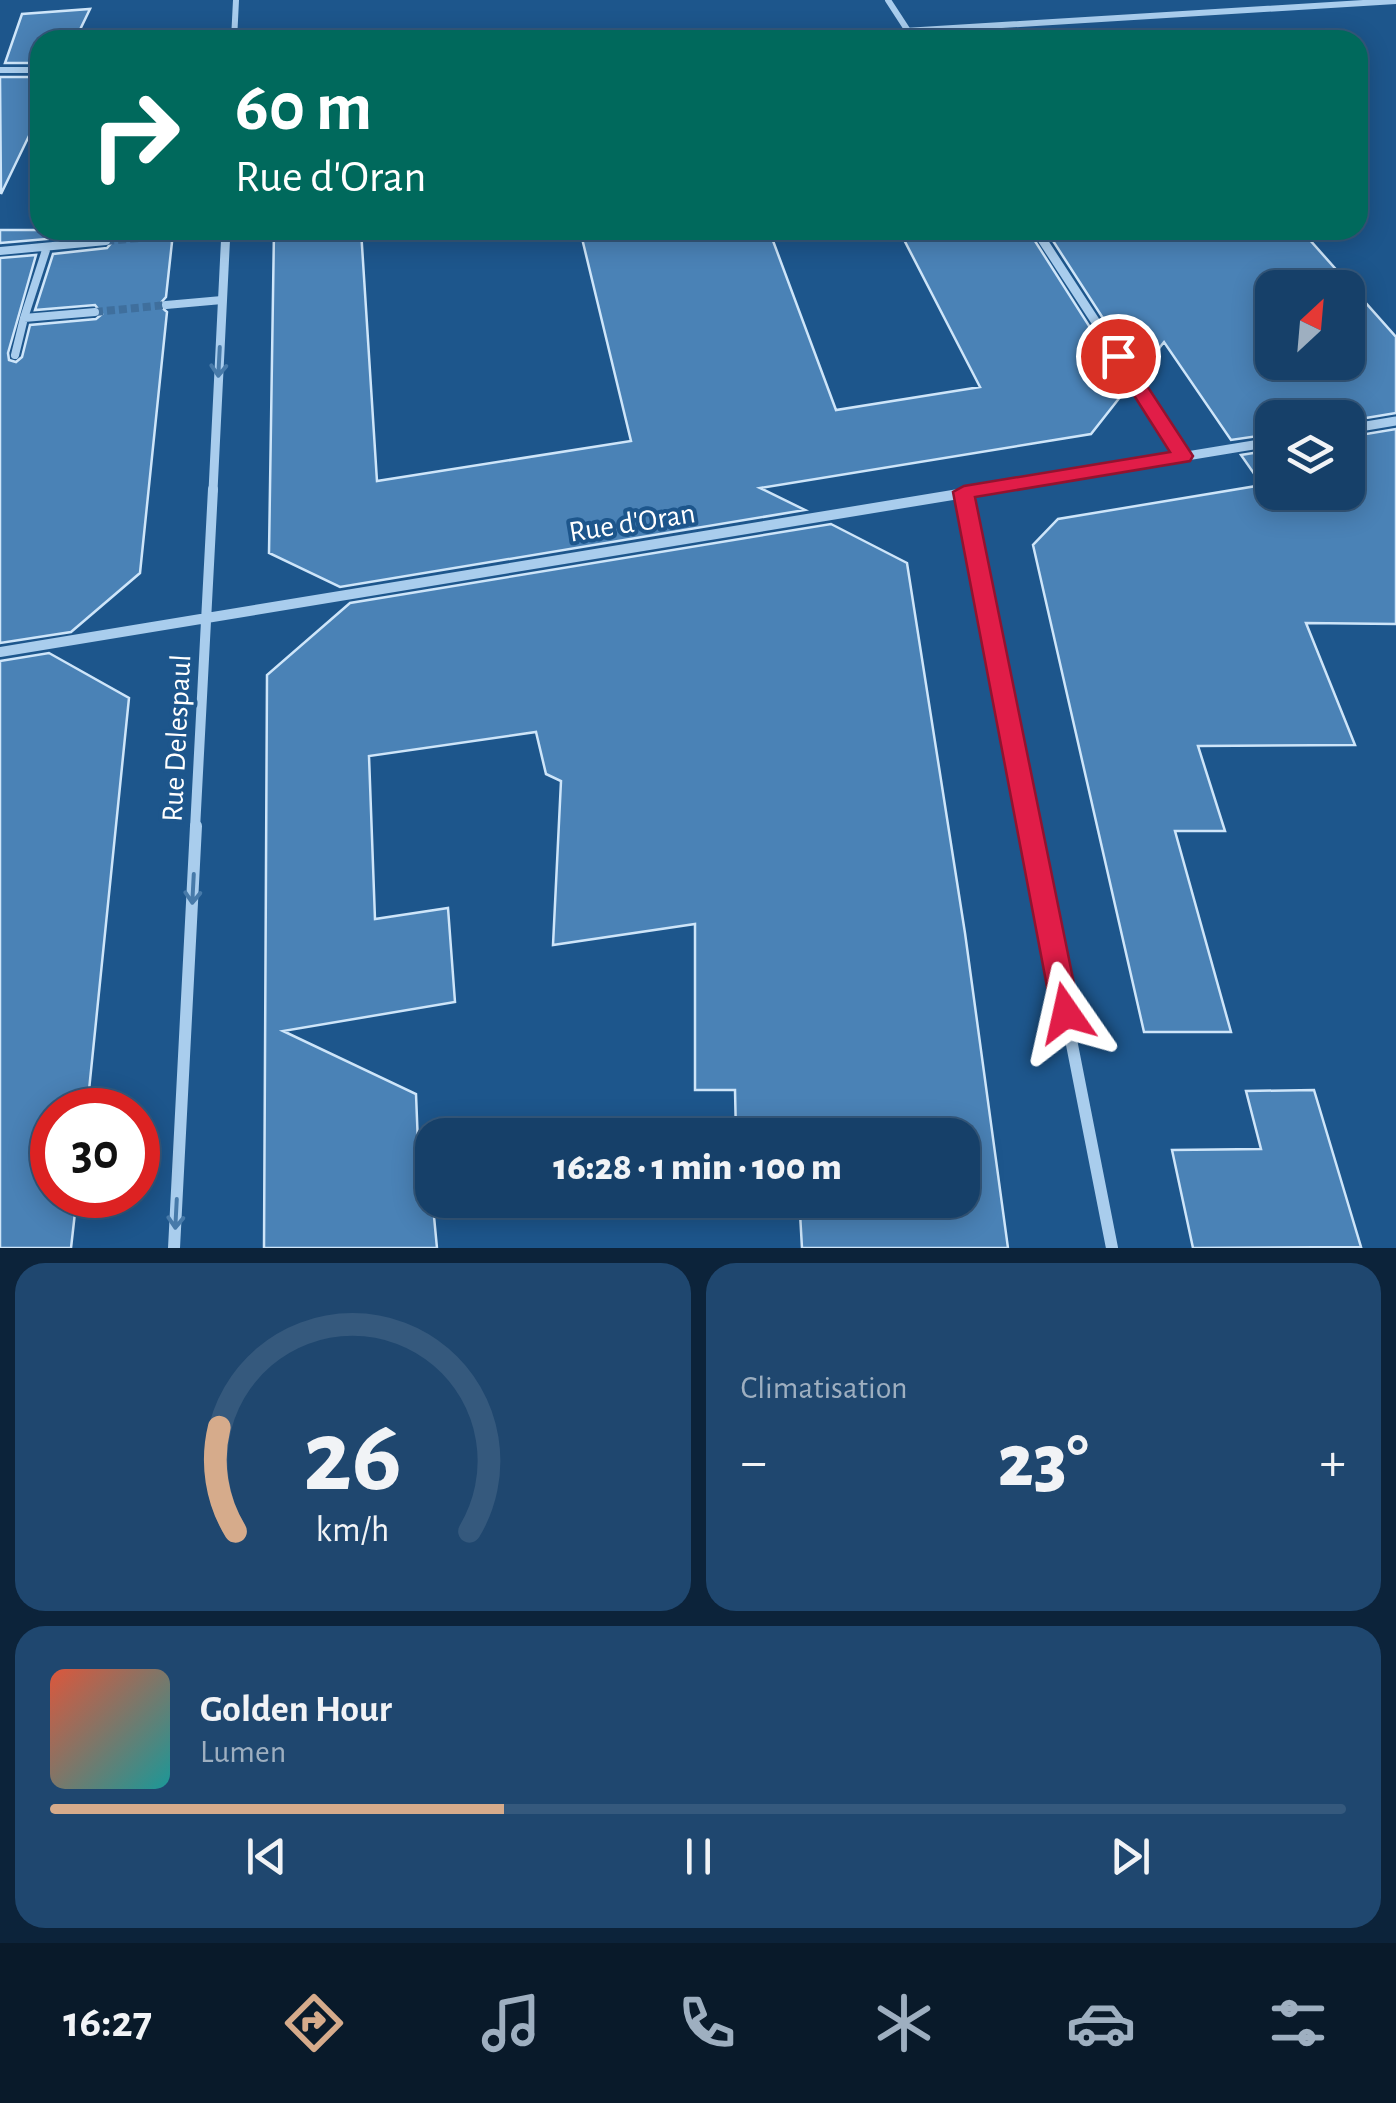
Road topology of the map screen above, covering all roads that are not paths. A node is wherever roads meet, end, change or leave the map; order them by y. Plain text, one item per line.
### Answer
1 (236, 0) edge
2 (888, 0) edge
3 (1396, 2) edge
4 (234, 30) edge
5 (907, 30) edge
6 (941, 30) edge
7 (0, 70) edge
8 (30, 70) edge
9 (225, 240) edge
10 (1043, 240) edge
11 (106, 241) tunnel mouth
12 (48, 247) junction
13 (0, 251) edge
14 (222, 300) junction
15 (166, 305) tunnel mouth
16 (95, 312) tunnel mouth
17 (24, 318) junction
18 (14, 355) dead end
19 (1396, 421) edge
20 (1365, 426) edge
21 (1255, 445) edge
22 (1183, 456) junction
23 (964, 492) junction
24 (207, 617) junction
25 (0, 652) edge
26 (174, 1248) edge
27 (1112, 1248) edge

1 - 4 street
2 - 5 street
3 - 6 street
7 - 8 street
9 - 14 street, Rue Delespaul
10 - 22 street
11 - 12 street
12 - 13 street
12 - 17 street
14 - 15 street
14 -> 24 street, Rue Delespaul
16 - 17 street
17 - 18 street
19 - 20 street
21 - 22 street, Rue d'Oran
22 - 23 street, Rue d'Oran
23 - 24 street, Rue d'Oran
23 - 27 street
24 - 25 street, Rue d'Oran
24 -> 26 street, Rue Delespaul

